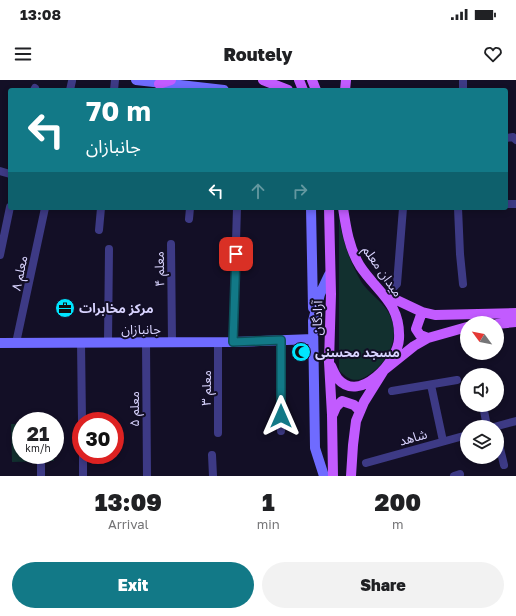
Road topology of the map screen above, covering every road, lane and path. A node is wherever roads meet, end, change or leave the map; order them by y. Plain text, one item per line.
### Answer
1 (136, 80) edge
2 (172, 80) edge
3 (263, 80) edge
4 (279, 80) edge
5 (159, 84) junction
6 (201, 88) edge
7 (283, 88) edge
8 (289, 88) edge
9 (9, 210) edge
10 (45, 210) edge
11 (102, 210) edge
12 (190, 210) edge
13 (237, 210) edge
14 (311, 210) edge
15 (329, 210) edge
16 (343, 210) edge
17 (403, 210) edge
18 (458, 210) edge
19 (189, 219) dead end
20 (99, 230) dead end
21 (171, 244) dead end
22 (109, 249) dead end
23 (0, 255) edge
24 (329, 275) junction
25 (463, 284) dead end
26 (386, 295) junction
27 (422, 312) junction
28 (516, 313) edge
29 (313, 321) junction
30 (516, 322) edge
31 (504, 323) edge
32 (460, 329) edge
33 (428, 338) junction
34 (313, 339) junction
35 (281, 340) junction
36 (82, 342) junction
37 (108, 342) junction
38 (146, 342) junction
39 (172, 342) junction
40 (218, 342) junction
41 (233, 342) junction
42 (0, 343) edge
43 (16, 343) junction
44 (329, 362) junction
45 (384, 370) junction
46 (457, 380) dead end
47 (431, 385) junction
48 (392, 391) dead end
49 (360, 411) junction
50 (82, 412) edge
51 (332, 415) junction
52 (516, 421) edge
53 (504, 424) edge
54 (281, 431) dead end
55 (218, 433) dead end
56 (460, 437) edge
57 (443, 441) junction
58 (315, 448) junction
59 (212, 455) dead end
60 (366, 463) dead end
61 (41, 464) edge
62 (83, 464) edge
63 (41, 476) edge
64 (83, 476) edge
65 (147, 476) edge
66 (213, 476) edge
67 (316, 476) edge
68 (324, 476) edge
69 (333, 476) edge
70 (351, 476) edge

1 - 5 street
2 - 5 main road
3 - 7 main road
4 - 8 main road
5 - 6 street
9 - 23 street
10 - 43 street, معلم ۸
11 - 20 street
12 - 19 street
13 - 41 street
14 - 29 street
15 - 24 main road, آزادگان
16 - 26 main road, میدان معلم
17 - 26 street
18 - 25 street
21 - 39 street, معلم ۴
22 - 37 street
24 - 29 street
24 - 44 main road, آزادگان
26 - 27 main road
26 - 45 main road, میدان معلم
27 - 28 main road
27 - 33 main road
29 - 34 street
30 - 31 main road
32 - 33 main road
33 - 45 main road
34 - 35 street, جانبازان
34 - 58 street
35 - 41 street, جانبازان
35 - 54 street
36 - 37 street, جانبازان
36 - 43 street, جانبازان
36 - 50 street
37 - 38 street, جانبازان
38 - 39 street, جانبازان
38 - 65 street, معلم ۵
39 - 40 street, جانبازان
40 - 41 street, جانبازان
40 - 55 street, معلم ۳
42 - 43 street, جانبازان
44 - 45 main road, میدان معلم
44 - 51 main road, آزادگان
45 - 49 main road
46 - 47 street
47 - 48 street
47 - 57 street
49 - 51 main road
49 - 70 main road
51 - 69 main road, آزادگان
52 - 53 street
56 - 57 street, شاهد
57 - 60 street, شاهد
58 - 67 street
58 - 68 street
59 - 66 street
61 - 63 street
62 - 64 street

